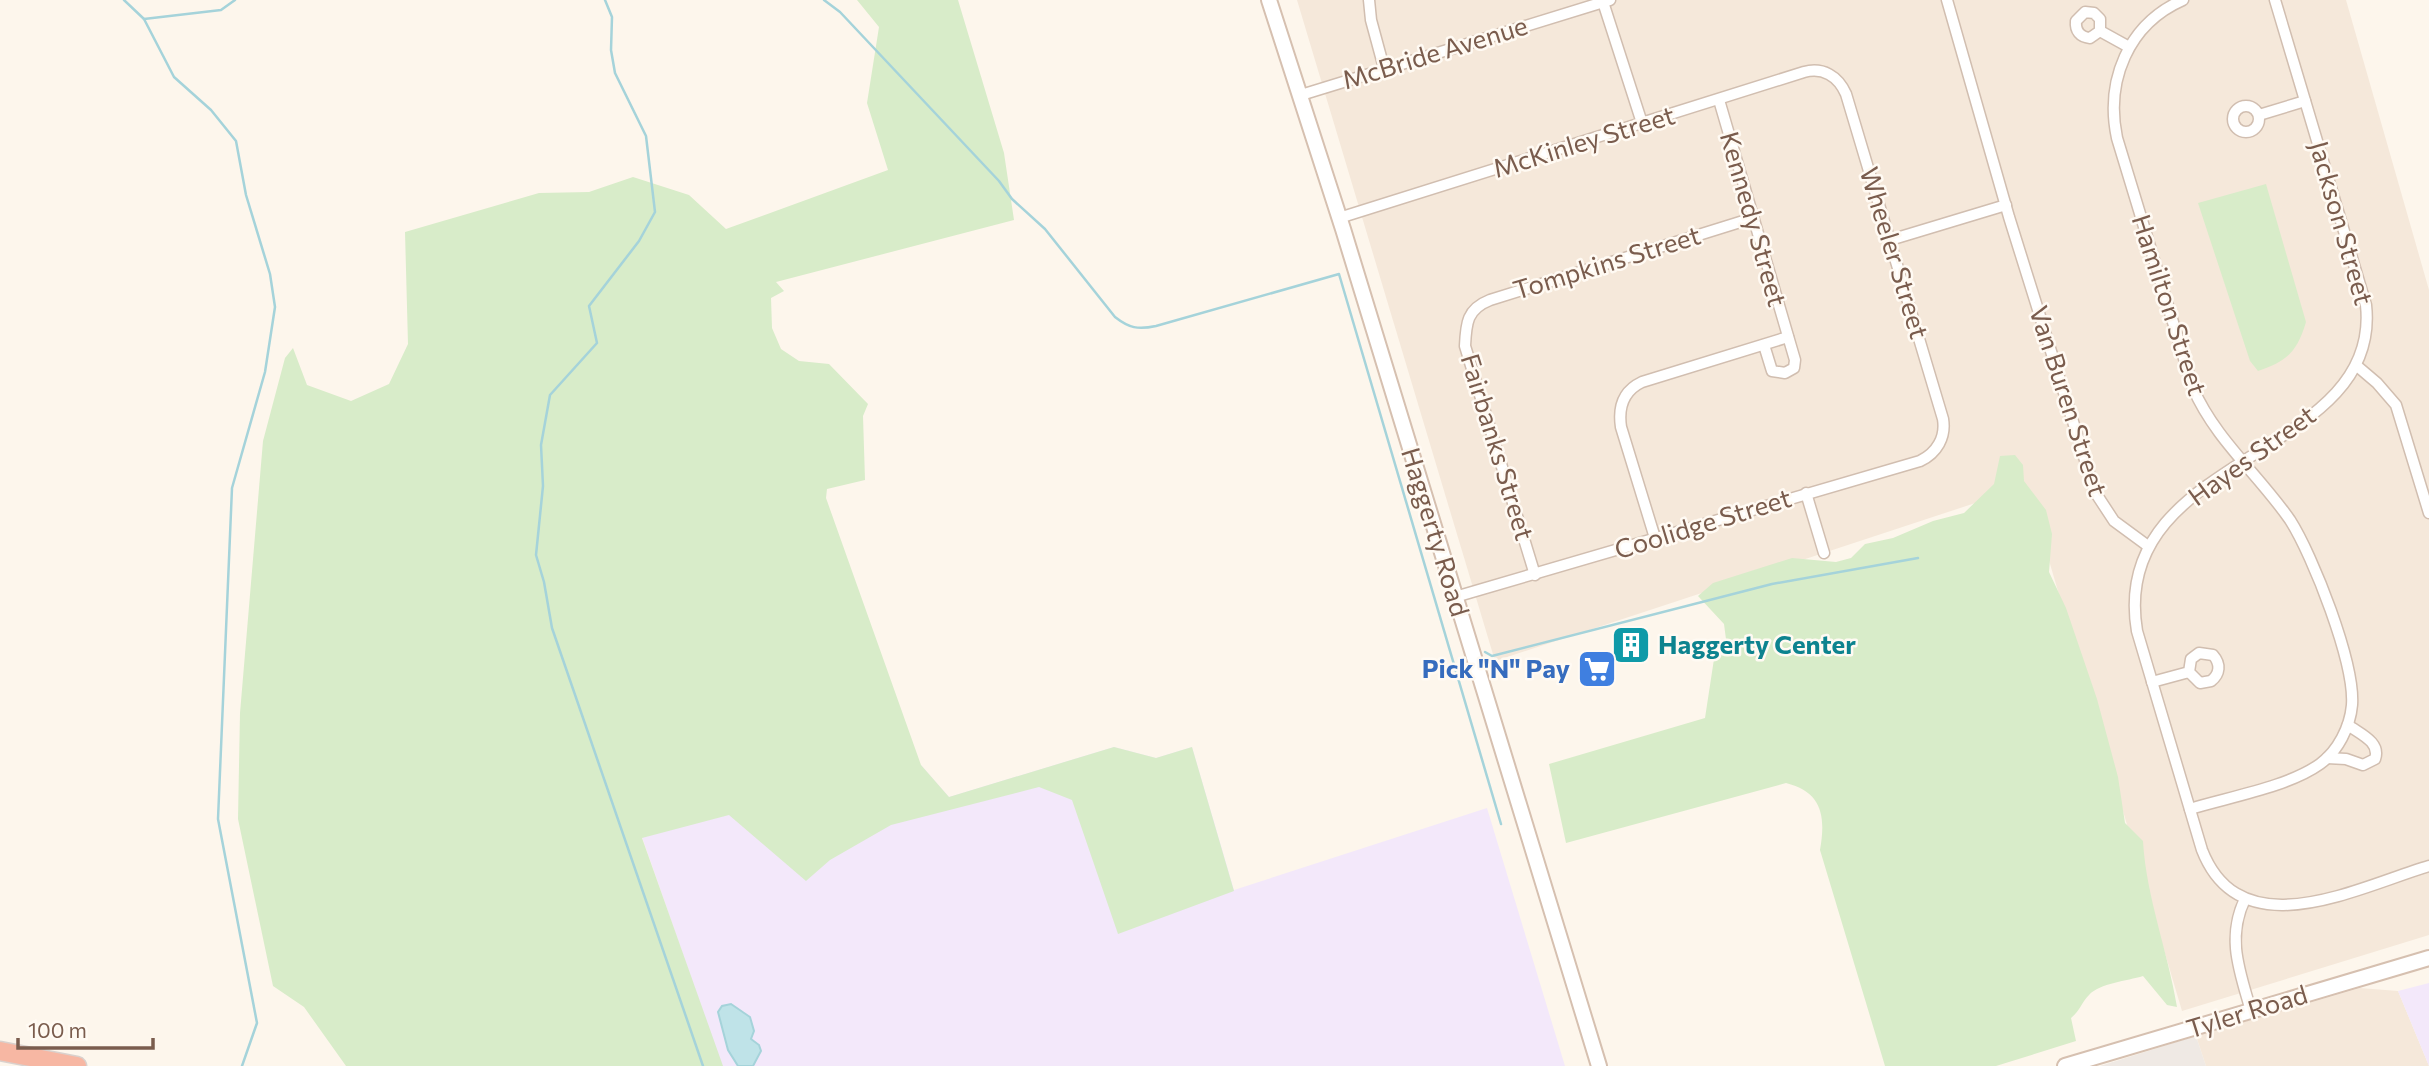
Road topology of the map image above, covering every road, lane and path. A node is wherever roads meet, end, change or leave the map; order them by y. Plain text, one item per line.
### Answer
1 (1269, 0) edge
2 (1369, 0) edge
3 (1947, 0) edge
4 (2183, 0) edge
5 (2275, 0) edge
6 (1606, 1) edge
7 (2101, 31) dead end
8 (2129, 47) junction
9 (1384, 68) junction
10 (1829, 74) joint
11 (1301, 94) junction
12 (1719, 100) junction
13 (2305, 101) junction
14 (2259, 116) dead end
15 (1642, 123) junction
16 (2006, 205) junction
17 (1339, 218) junction
18 (1753, 218) junction
19 (1889, 240) junction
20 (1468, 319) joint
21 (1788, 337) junction
22 (1764, 345) junction
23 (2357, 366) junction
24 (1942, 438) joint
25 (2243, 462) junction
26 (1806, 494) junction
27 (2429, 513) edge
28 (1655, 538) junction
29 (2148, 546) junction
30 (1824, 552) dead end
31 (1535, 575) junction
32 (1455, 597) junction
33 (2189, 672) dead end
34 (2152, 682) junction
35 (2347, 725) junction
36 (2327, 758) junction
37 (2190, 809) junction
38 (2429, 866) edge
39 (2245, 899) junction
40 (2429, 958) edge
41 (2251, 1011) junction
42 (0, 1051) edge
43 (77, 1066) edge
44 (1599, 1066) edge
45 (2064, 1066) edge

1 - 11 main road, Haggerty Road
2 - 9 street
3 - 16 street, Van Buren Street
4 - 8 street, Hamilton Street
5 - 13 street, Jackson Street
6 - 9 street, McBride Avenue
6 - 15 street
7 - 8 street
8 - 25 street, Hamilton Street
9 - 11 street, McBride Avenue
10 - 12 street, McKinley Street
10 - 19 street, Wheeler Street
11 - 17 main road, Haggerty Road
12 - 15 street, McKinley Street
12 - 18 street, Kennedy Street
13 - 14 street
13 - 23 street, Jackson Street
15 - 17 street, McKinley Street
16 - 19 street
16 - 29 street, Van Buren Street
17 - 32 main road, Haggerty Road
18 - 20 street, Tompkins Street
18 - 21 street, Kennedy Street
19 - 24 street, Wheeler Street
20 - 31 street, Fairbanks Street
21 - 22 street
21 - 22 street, Kennedy Street
22 - 28 street
23 - 25 street, Hayes Street
23 - 27 street
24 - 26 street, Coolidge Street
25 - 29 street, Hayes Street
25 - 35 street, Hamilton Street
26 - 28 street, Coolidge Street
26 - 30 street
28 - 31 street, Coolidge Street
29 - 34 street
31 - 32 street, Coolidge Street
32 - 44 main road, Haggerty Road
33 - 34 street
34 - 37 street
35 - 36 street, Hamilton Street
35 - 36 street
36 - 37 street, Hamilton Street
37 - 39 street
38 - 39 street
39 - 41 street
40 - 41 main road, Tyler Road
41 - 45 main road, Tyler Road
42 - 43 highway

